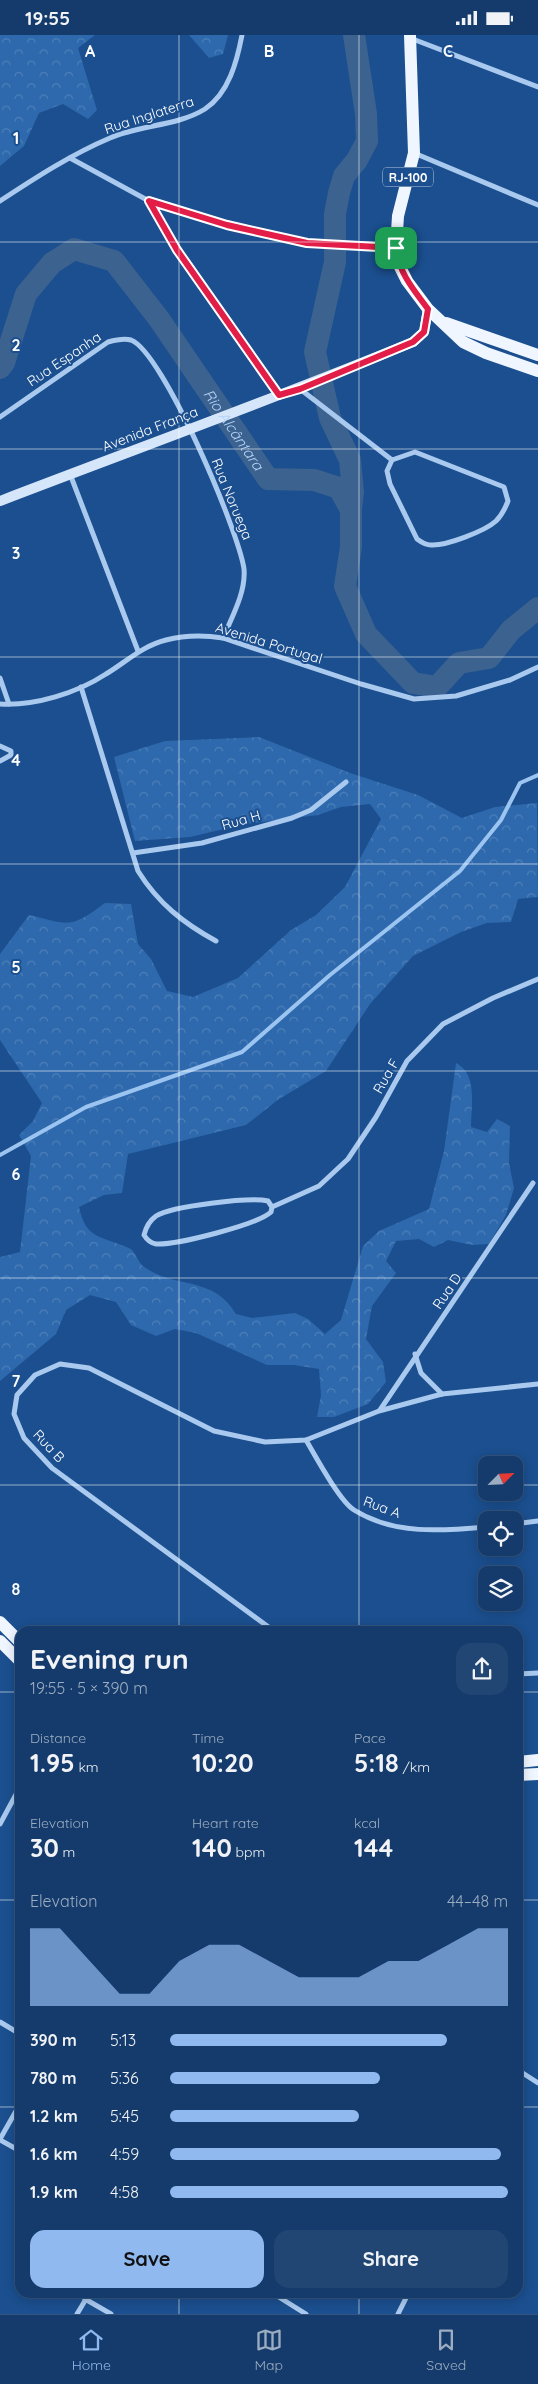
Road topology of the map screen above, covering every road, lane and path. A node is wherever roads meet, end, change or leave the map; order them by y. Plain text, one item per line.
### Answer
1 (242, 35) edge
2 (410, 36) edge
3 (538, 87) edge
4 (414, 153) junction
5 (70, 158) junction
6 (0, 201) edge
7 (149, 201) junction
8 (538, 205) edge
9 (396, 248) junction
10 (428, 309) junction
11 (440, 320) junction
12 (538, 355) edge
13 (538, 371) edge
14 (300, 389) junction
15 (279, 395) junction
16 (0, 417) edge
17 (190, 428) junction
18 (392, 460) junction
19 (70, 474) junction
20 (0, 501) edge
21 (223, 638) junction
22 (138, 651) junction
23 (538, 667) edge
24 (0, 678) edge
25 (81, 687) junction
26 (0, 704) edge
27 (9, 704) junction
28 (0, 746) edge
29 (0, 761) edge
30 (346, 782) dead end
31 (133, 853) junction
32 (216, 941) dead end
33 (538, 979) edge
34 (533, 1183) dead end
35 (272, 1207) junction
36 (415, 1354) junction
37 (538, 1384) edge
38 (442, 1394) junction
39 (379, 1411) junction
40 (306, 1440) junction
41 (538, 1521) edge
42 (523, 1523) edge
43 (478, 1528) edge
44 (0, 1622) edge
45 (267, 1626) edge
46 (15, 1637) edge
47 (0, 1641) edge
48 (15, 1656) edge
49 (538, 1673) edge
50 (523, 1674) edge
51 (538, 1760) edge
52 (523, 1762) edge
53 (538, 1774) edge
54 (523, 1775) edge
55 (15, 1796) edge
56 (0, 1824) edge
57 (0, 2021) edge
58 (15, 2031) edge
59 (523, 2073) edge
60 (538, 2083) edge
61 (15, 2113) edge
62 (0, 2139) edge
63 (15, 2148) edge
64 (280, 2298) edge
65 (406, 2298) edge
66 (85, 2299) joint
67 (77, 2314) edge
68 (111, 2314) edge
69 (306, 2314) edge
70 (398, 2314) edge

1 - 5 street, Rua Inglaterra
2 - 3 street
2 - 4 main road, RJ-100
4 - 8 street
4 - 9 main road, RJ-100
5 - 6 street, Rua Inglaterra
5 - 7 street
7 - 9 street
7 - 15 street
9 - 10 main road, RJ-100
10 - 11 main road, RJ-100
10 - 14 street, Avenida França
11 - 12 main road, RJ-100
11 - 13 main road, RJ-100
14 - 15 street, Avenida França
14 - 18 street
15 - 17 street, Avenida França
16 - 17 street, Rua Espanha
17 - 19 street, Avenida França
17 - 21 street, Rua Noruega
18 - 18 street
19 - 20 street, Avenida França
19 - 22 street
21 - 22 street, Avenida Portugal
21 - 23 street, Avenida Portugal
22 - 25 street, Avenida Portugal
24 - 27 street
25 - 27 street, Avenida Portugal
25 - 31 street
26 - 27 street, Avenida Portugal
28 - 29 street
30 - 31 street, Rua H
31 - 32 street
33 - 35 street, Rua F
34 - 36 street, Rua D
35 - 35 street, Rua F
36 - 38 street
36 - 39 street, Rua D
37 - 38 street
38 - 39 street
39 - 40 street
40 - 43 street, Rua A
40 - 45 street, Rua B
41 - 42 street
44 - 46 main road
47 - 48 main road
49 - 50 street
51 - 52 main road
53 - 54 main road
55 - 56 street
57 - 58 street
59 - 60 street
61 - 62 street
62 - 63 street
64 - 69 street
65 - 70 street
66 - 67 street
66 - 68 street

